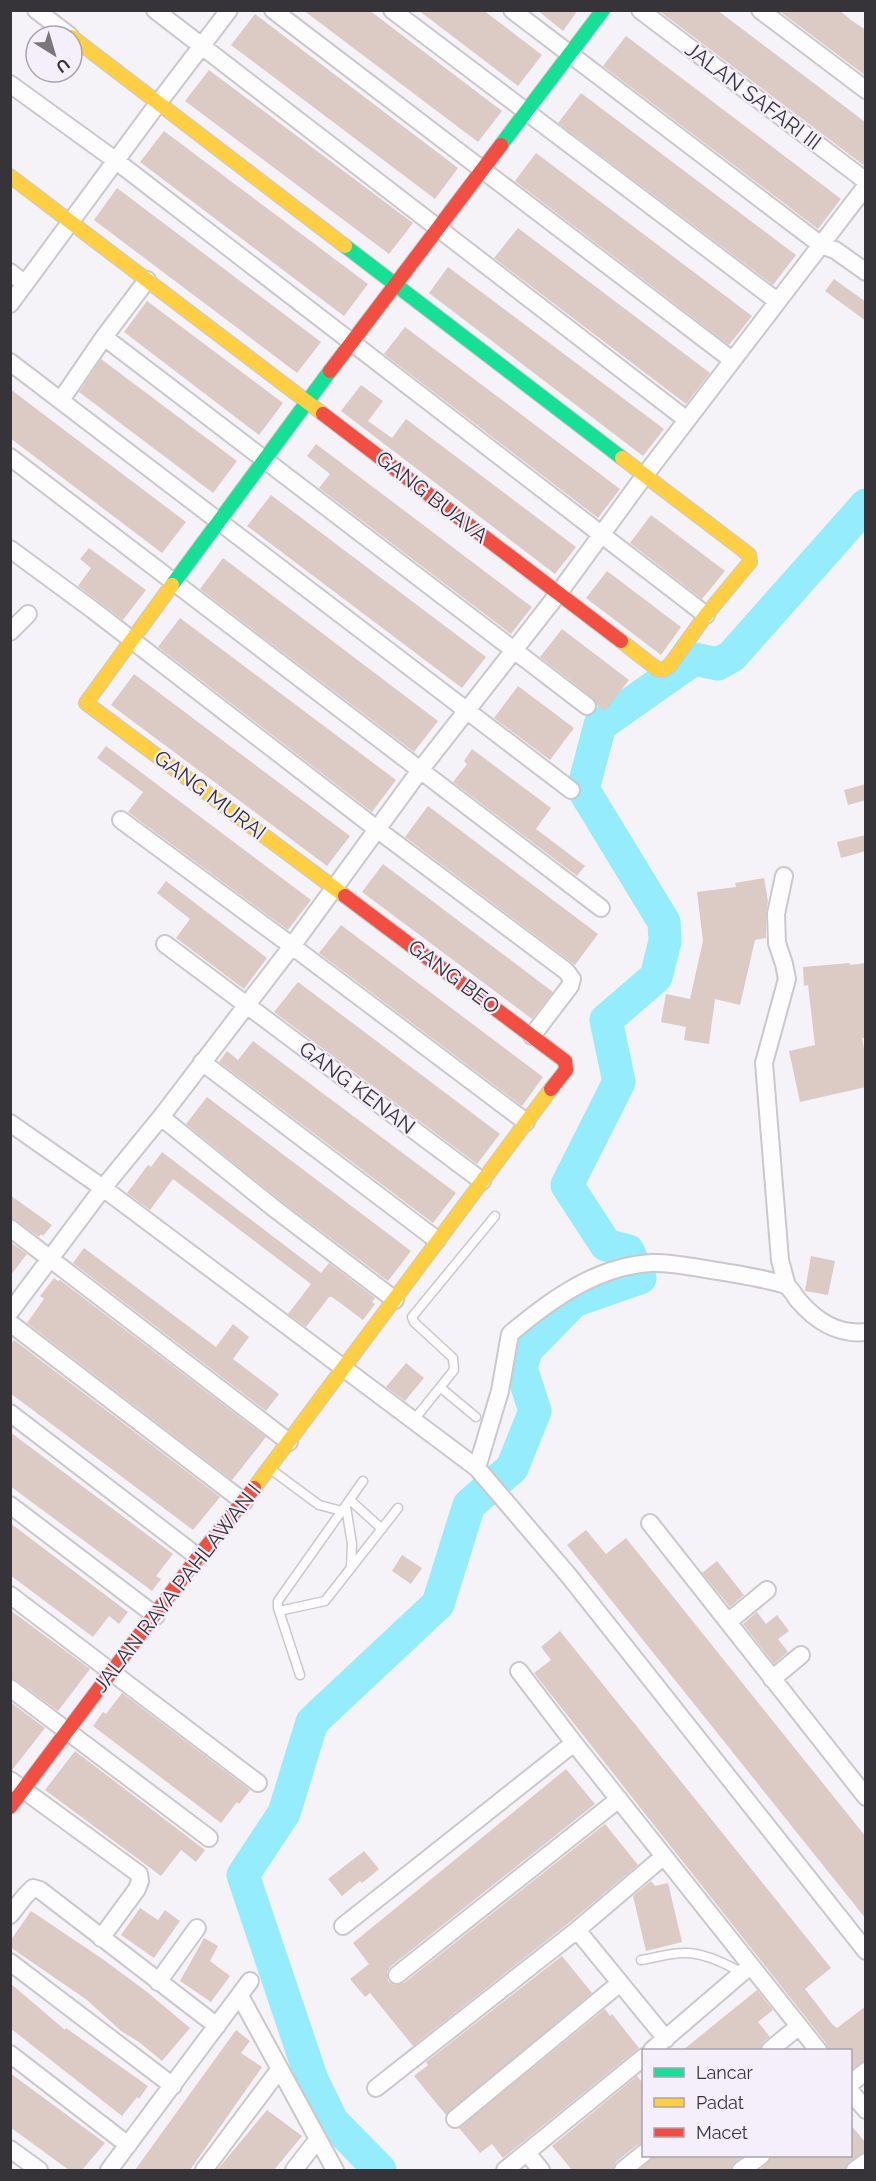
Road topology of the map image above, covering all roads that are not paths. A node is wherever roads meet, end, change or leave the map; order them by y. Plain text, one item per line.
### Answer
1 (36, 10) edge
2 (155, 10) edge
3 (229, 10) edge
4 (273, 10) edge
5 (392, 10) edge
6 (512, 10) edge
7 (603, 10) edge
8 (640, 10) edge
9 (760, 10) edge
10 (54, 24) edge
11 (201, 46) junction
12 (84, 47) edge
13 (571, 54) junction
14 (10, 84) edge
15 (866, 90) edge
16 (159, 102) junction
17 (527, 112) junction
18 (115, 160) junction
19 (483, 171) junction
20 (10, 176) edge
21 (866, 181) edge
22 (866, 186) edge
23 (73, 222) junction
24 (439, 227) junction
25 (821, 245) junction
26 (10, 272) edge
27 (866, 272) edge
28 (147, 280) junction
29 (25, 284) junction
30 (394, 285) junction
31 (777, 301) junction
32 (10, 304) edge
33 (104, 337) junction
34 (352, 344) junction
35 (732, 360) junction
36 (10, 362) edge
37 (61, 400) junction
38 (307, 401) junction
39 (687, 420) junction
40 (10, 457) edge
41 (263, 460) junction
42 (645, 475) junction
43 (218, 521) junction
44 (602, 535) junction
45 (10, 549) edge
46 (172, 582) junction
47 (558, 594) junction
48 (28, 614) dead end
49 (706, 615) junction
50 (10, 632) edge
51 (130, 639) junction
52 (513, 649) junction
53 (587, 706) dead end
54 (465, 711) junction
55 (421, 769) junction
56 (571, 790) dead end
57 (121, 820) dead end
58 (378, 830) junction
59 (784, 876) dead end
60 (335, 888) junction
61 (602, 908) dead end
62 (165, 944) dead end
63 (292, 946) junction
64 (246, 1005) junction
65 (532, 1036) junction
66 (202, 1062) junction
67 (566, 1070) joint
68 (160, 1117) junction
69 (526, 1122) junction
70 (10, 1123) edge
71 (476, 1176) junction
72 (103, 1188) junction
73 (495, 1216) dead end
74 (10, 1228) edge
75 (437, 1240) junction
76 (51, 1259) junction
77 (787, 1286) junction
78 (395, 1300) junction
79 (10, 1312) edge
80 (10, 1323) edge
81 (866, 1332) edge
82 (343, 1369) junction
83 (441, 1388) junction
84 (10, 1413) edge
85 (476, 1417) dead end
86 (413, 1420) junction
87 (289, 1442) junction
88 (268, 1468) junction
89 (479, 1471) junction
90 (363, 1481) dead end
91 (244, 1502) junction
92 (10, 1505) edge
93 (346, 1506) junction
94 (398, 1508) dead end
95 (650, 1523) dead end
96 (382, 1528) junction
97 (198, 1557) junction
98 (351, 1567) junction
99 (767, 1590) dead end
100 (10, 1595) edge
101 (279, 1611) junction
102 (156, 1616) junction
103 (728, 1622) junction
104 (801, 1655) dead end
105 (519, 1671) dead end
106 (112, 1673) junction
107 (300, 1675) dead end
108 (772, 1679) junction
109 (10, 1688) edge
110 (67, 1731) junction
111 (574, 1743) junction
112 (258, 1783) dead end
113 (17, 1785) edge
114 (864, 1793) edge
115 (619, 1799) junction
116 (10, 1807) edge
117 (209, 1838) dead end
118 (664, 1856) junction
119 (10, 1915) edge
120 (344, 1926) dead end
121 (197, 1928) dead end
122 (577, 1930) junction
123 (101, 1938) junction
124 (866, 1951) edge
125 (641, 1960) dead end
126 (10, 1962) edge
127 (746, 1969) junction
128 (398, 1975) dead end
129 (250, 1981) dead end
130 (158, 1982) junction
131 (620, 1983) junction
132 (240, 1995) junction
133 (217, 2026) junction
134 (799, 2026) junction
135 (666, 2039) junction
136 (653, 2049) edge
137 (771, 2049) edge
138 (818, 2049) edge
139 (10, 2054) edge
140 (642, 2059) edge
141 (279, 2070) junction
142 (866, 2071) edge
143 (852, 2082) edge
144 (174, 2085) junction
145 (376, 2088) dead end
146 (852, 2093) edge
147 (866, 2110) edge
148 (455, 2119) dead end
149 (318, 2139) junction
150 (128, 2145) junction
151 (10, 2149) edge
152 (528, 2154) junction
153 (642, 2156) edge
154 (759, 2157) edge
155 (866, 2162) edge
156 (39, 2170) edge
157 (109, 2170) edge
158 (204, 2170) edge
159 (294, 2170) edge
160 (335, 2170) edge
161 (506, 2170) edge
162 (541, 2170) edge
163 (623, 2170) edge
164 (741, 2170) edge
165 (855, 2170) edge

1 - 10 street
2 - 11 street
3 - 11 street
4 - 19 street
5 - 17 street
6 - 13 street
7 - 13 street
8 - 21 street, JALAN SAFARI III
9 - 15 street
11 - 16 street
11 - 24 street
12 - 16 street
13 - 17 street
13 - 25 street
14 - 18 street
16 - 18 street
16 - 30 street
17 - 19 street
17 - 31 street
18 - 23 street
18 - 34 street
19 - 24 street
19 - 35 street
20 - 23 street, GANG BUAVA
22 - 25 street
23 - 28 street, GANG BUAVA
23 - 29 street
24 - 30 street
24 - 39 street
25 - 27 street
25 - 31 street
26 - 29 street
28 - 33 street
28 - 38 street, GANG BUAVA
29 - 32 street
30 - 34 street
30 - 42 street
31 - 35 street
33 - 37 street
33 - 41 street
34 - 38 street
34 - 44 street
35 - 39 street
36 - 37 street
37 - 43 street
38 - 41 street
38 - 47 street, GANG BUAVA
39 - 42 street
40 - 46 street
41 - 43 street
41 - 52 street
42 - 44 street
42 - 49 street
43 - 46 street
43 - 54 street
44 - 47 street
44 - 49 street
45 - 51 street
46 - 51 street
46 - 55 street
47 - 49 street, GANG BUAVA
47 - 52 street
48 - 50 street
51 - 58 street
51 - 60 street, GANG MURAI
52 - 53 street
52 - 54 street
54 - 55 street
54 - 56 street
55 - 58 street
55 - 61 street
57 - 63 street
58 - 60 street
58 - 65 street
59 - 77 street
60 - 63 street
60 - 65 street, GANG BEO
62 - 64 street, GANG KENAN
63 - 64 street
63 - 69 street
64 - 66 street
64 - 71 street, GANG KENAN
65 - 67 street, GANG BEO
66 - 68 street
66 - 75 street
67 - 69 street, JALAN RAYA PAHLAWAN I
68 - 72 street
68 - 78 street
69 - 71 street, JALAN RAYA PAHLAWAN I
70 - 72 street
71 - 75 street, JALAN RAYA PAHLAWAN I
72 - 76 street
72 - 82 street
73 - 83 lane
74 - 76 street
75 - 78 street, JALAN RAYA PAHLAWAN I
76 - 79 street
76 - 87 street
77 - 81 street
77 - 89 street
78 - 82 street, JALAN RAYA PAHLAWAN I
80 - 91 street
82 - 86 street
82 - 87 street, JALAN RAYA PAHLAWAN I
83 - 85 lane
83 - 86 lane
84 - 97 street
86 - 89 street
87 - 88 street, JALAN RAYA PAHLAWAN I
88 - 91 street, JALAN RAYA PAHLAWAN I
88 - 93 lane
89 - 124 street
90 - 93 lane
91 - 97 street, JALAN RAYA PAHLAWAN I
92 - 102 street
93 - 96 lane
93 - 98 lane
93 - 101 lane
94 - 96 lane
95 - 103 street
96 - 98 lane
97 - 102 street, JALAN RAYA PAHLAWAN I
98 - 101 lane
99 - 103 street
100 - 106 street
101 - 107 lane
102 - 106 street, JALAN RAYA PAHLAWAN I
103 - 108 street
104 - 108 street
105 - 111 street
106 - 110 street, JALAN RAYA PAHLAWAN I
106 - 112 street
108 - 114 street
109 - 110 street
110 - 113 street, JALAN RAYA PAHLAWAN I
110 - 117 street
111 - 115 street
111 - 120 street
113 - 116 street, JALAN RAYA PAHLAWAN I
113 - 123 street
115 - 118 street
115 - 128 street
118 - 122 street
118 - 127 street
119 - 123 street
121 - 130 street
122 - 131 street
122 - 145 street
123 - 130 street
125 - 127 lane
126 - 144 street
127 - 134 street
127 - 135 street
129 - 132 street
130 - 133 street
131 - 135 street
131 - 148 street
132 - 133 street
132 - 141 street
133 - 144 street
134 - 137 street
134 - 138 street
135 - 136 street
139 - 150 street
140 - 152 street
141 - 149 street
141 - 158 street
142 - 143 street
144 - 150 street
146 - 147 street
149 - 159 street
149 - 160 street
150 - 157 street
151 - 156 street
152 - 161 street
152 - 162 street
153 - 163 street
154 - 164 street
155 - 165 street

